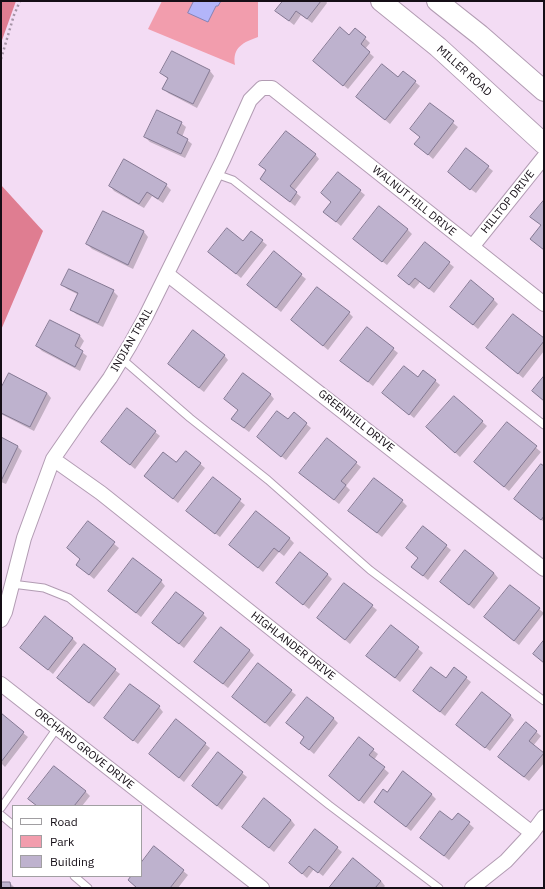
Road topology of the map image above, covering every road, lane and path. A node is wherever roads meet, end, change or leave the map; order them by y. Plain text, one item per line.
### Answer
1 (20, 1) edge
2 (381, 1) edge
3 (436, 1) edge
4 (1, 59) edge
5 (544, 91) edge
6 (285, 98) joint
7 (544, 144) edge
8 (544, 157) edge
9 (216, 174) junction
10 (472, 247) junction
11 (167, 274) junction
12 (544, 304) edge
13 (122, 359) junction
14 (544, 425) edge
15 (53, 459) junction
16 (544, 569) edge
17 (12, 584) junction
18 (1, 620) edge
19 (1, 684) edge
20 (544, 702) edge
21 (57, 728) junction
22 (1, 808) edge
23 (1, 815) edge
24 (544, 817) edge
25 (12, 824) edge
26 (532, 833) junction
27 (75, 877) edge
28 (88, 888) edge
29 (262, 888) edge
30 (440, 888) edge
31 (472, 888) edge

1 - 4 path
2 - 7 main road, MILLER ROAD
3 - 5 main road
6 - 9 street, INDIAN TRAIL
6 - 10 street, WALNUT HILL DRIVE
8 - 10 street, HILLTOP DRIVE
9 - 11 street, INDIAN TRAIL
9 - 14 lane
10 - 12 street, WALNUT HILL DRIVE
11 - 13 street, INDIAN TRAIL
11 - 16 street, GREENHILL DRIVE
13 - 15 street, INDIAN TRAIL
13 - 20 lane
15 - 17 street, INDIAN TRAIL
15 - 26 street, HIGHLANDER DRIVE
17 - 18 street, INDIAN TRAIL
17 - 30 lane
19 - 21 street, ORCHARD GROVE DRIVE
21 - 22 lane
21 - 29 street, ORCHARD GROVE DRIVE
23 - 25 lane
24 - 26 street
26 - 31 street
27 - 28 lane

